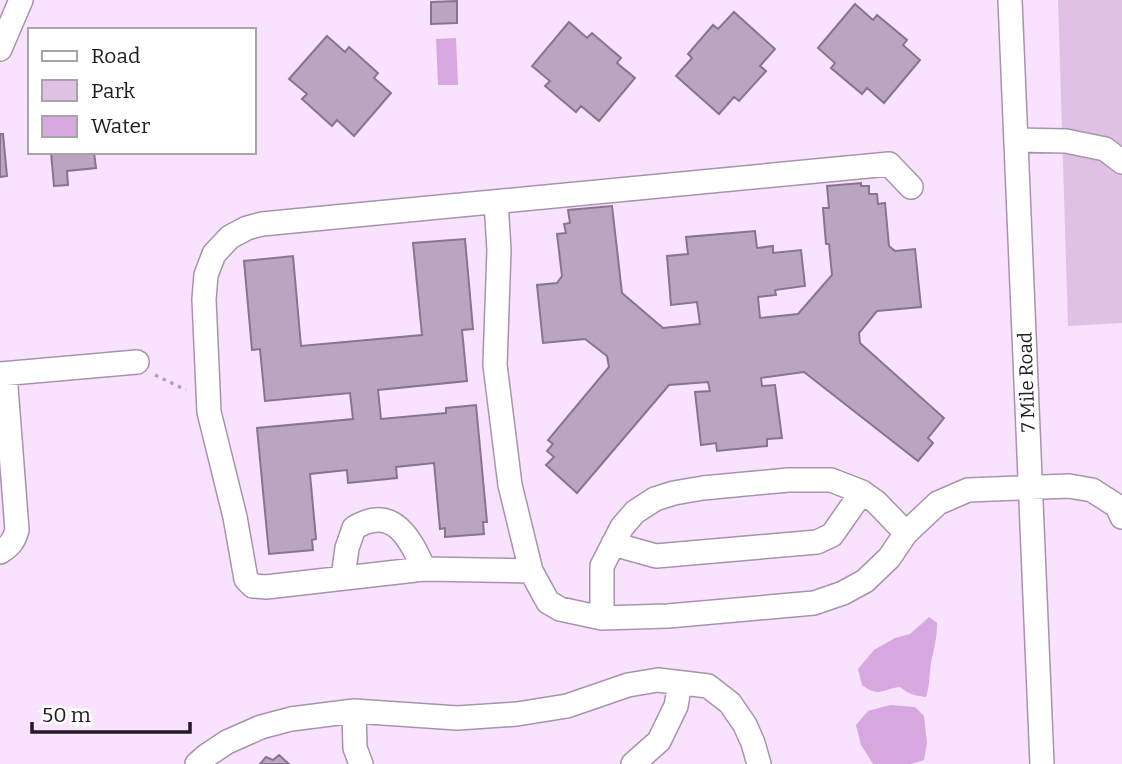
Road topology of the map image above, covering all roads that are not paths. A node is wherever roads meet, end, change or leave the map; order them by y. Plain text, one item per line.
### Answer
1 (22, 0) edge
2 (1010, 0) edge
3 (0, 49) edge
4 (1016, 140) junction
5 (1122, 162) edge
6 (911, 187) dead end
7 (496, 202) junction
8 (135, 362) road end
9 (3, 374) edge
10 (1031, 487) junction
11 (862, 492) junction
12 (1122, 517) edge
13 (906, 533) junction
14 (613, 544) junction
15 (0, 552) edge
16 (424, 569) junction
17 (531, 571) junction
18 (343, 578) junction
19 (602, 618) junction
20 (680, 682) junction
21 (354, 711) junction
22 (197, 764) edge
23 (361, 764) edge
24 (633, 764) edge
25 (759, 764) edge
26 (1042, 764) edge

1 - 3 street
2 - 4 street, 7 Mile Road
4 - 5 street
4 - 10 street, 7 Mile Road
6 - 7 street
7 - 17 street
7 - 18 street
8 - 9 street
9 - 15 street
10 - 12 street
10 - 13 street
10 - 26 street, 7 Mile Road
11 - 13 street
11 - 14 street
11 - 14 street
13 - 19 street
14 - 19 street
16 - 17 street
16 - 18 street
16 - 18 street
17 - 19 street
20 - 21 street
20 - 24 street
20 - 25 street
21 - 22 street
21 - 23 street

